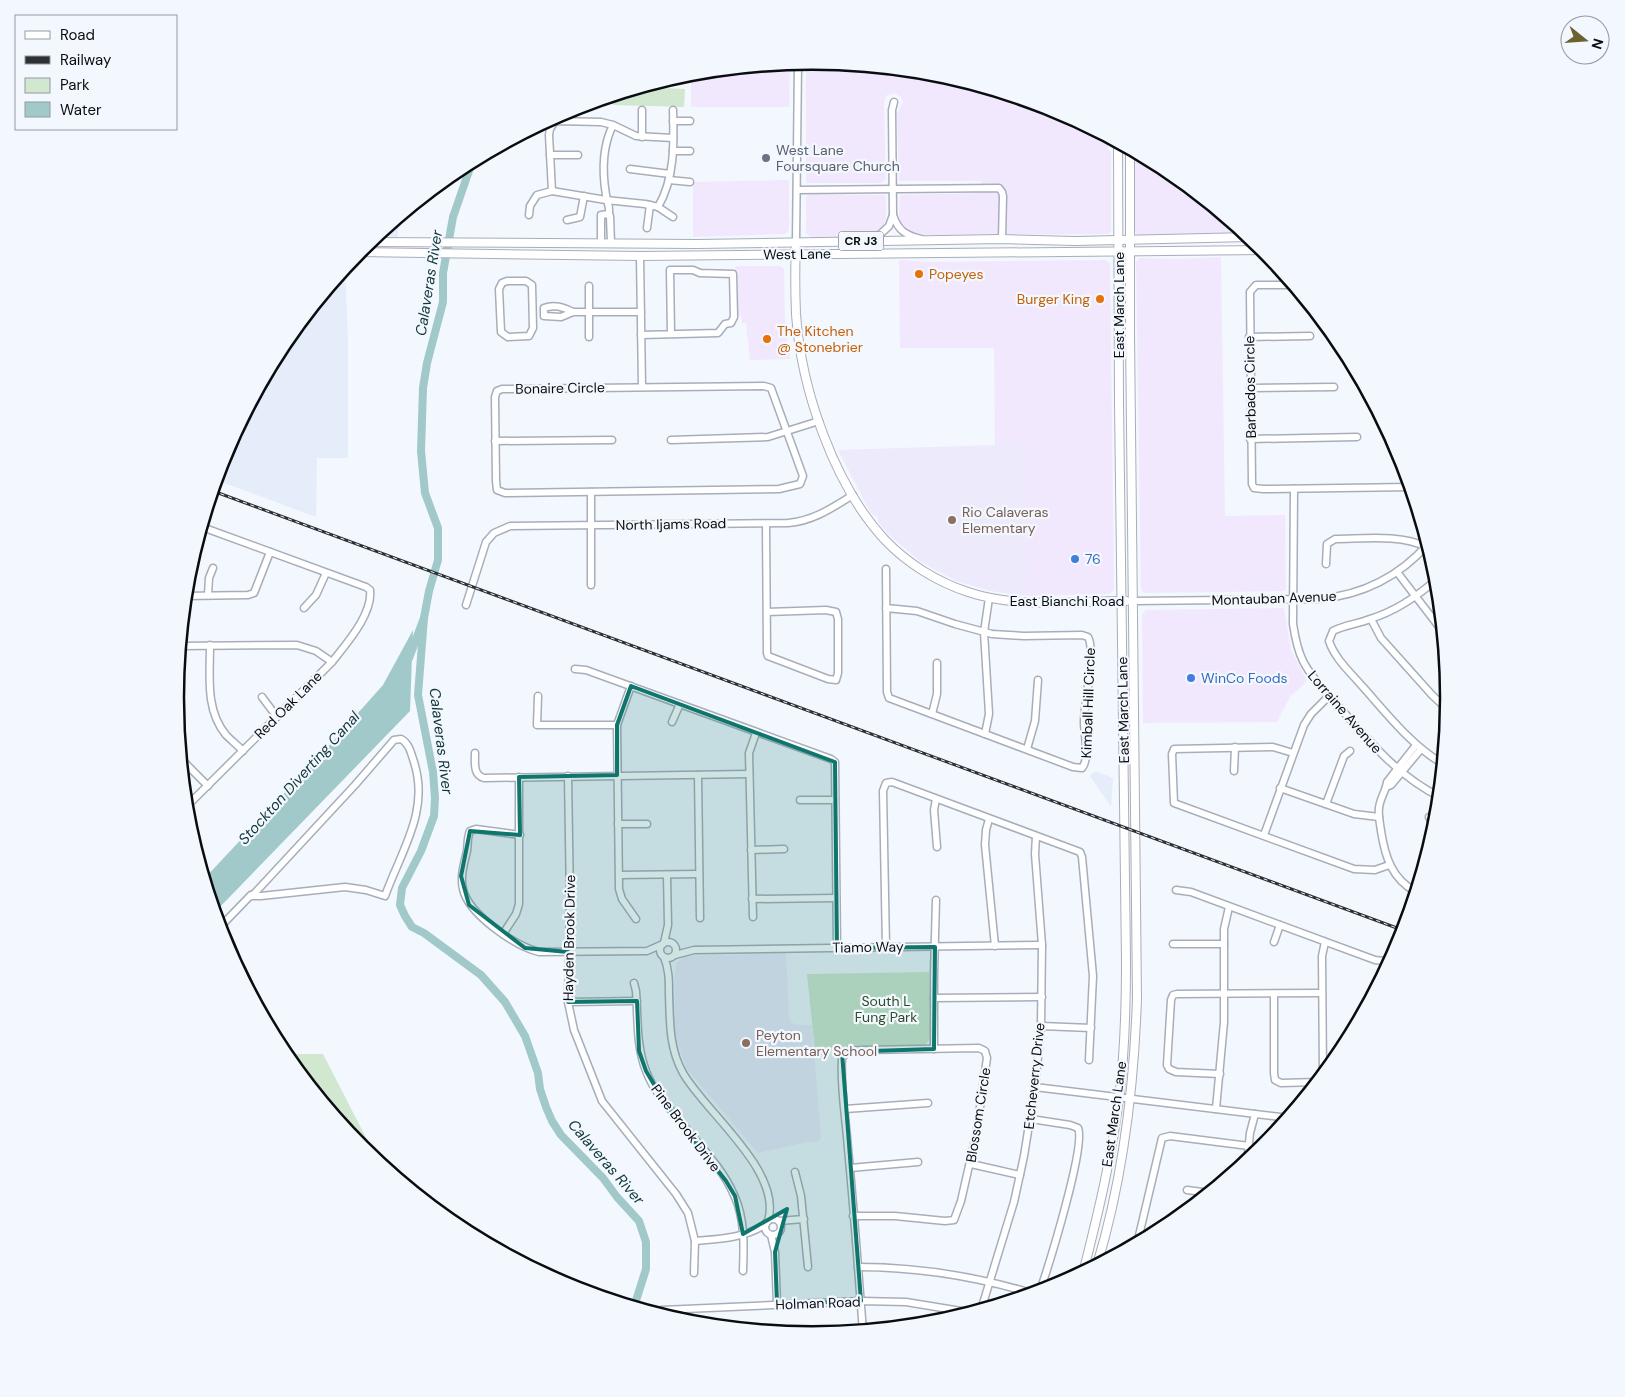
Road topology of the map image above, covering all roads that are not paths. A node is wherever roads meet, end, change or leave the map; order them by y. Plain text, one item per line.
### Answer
1 (798, 70) edge
2 (894, 102) dead end
3 (642, 110) dead end
4 (672, 110) dead end
5 (565, 121) edge
6 (673, 121) junction
7 (690, 121) dead end
8 (613, 125) junction
9 (551, 128) edge
10 (642, 137) junction
11 (673, 138) junction
12 (1118, 149) edge
13 (673, 151) junction
14 (690, 151) dead end
15 (550, 155) junction
16 (578, 155) dead end
17 (1130, 156) edge
18 (630, 169) dead end
19 (670, 177) junction
20 (690, 182) dead end
21 (892, 189) junction
22 (797, 190) junction
23 (552, 191) junction
24 (584, 196) junction
25 (606, 200) junction
26 (650, 205) junction
27 (658, 207) junction
28 (601, 214) junction
29 (609, 214) junction
30 (529, 215) dead end
31 (893, 215) junction
32 (673, 217) dead end
33 (567, 220) dead end
34 (647, 228) dead end
35 (1239, 237) edge
36 (1002, 239) junction
37 (1118, 239) junction
38 (1130, 239) junction
39 (873, 241) junction
40 (927, 241) junction
41 (381, 242) edge
42 (796, 242) junction
43 (601, 243) junction
44 (612, 243) junction
45 (1253, 250) edge
46 (1119, 251) junction
47 (1130, 251) junction
48 (370, 252) edge
49 (796, 254) junction
50 (640, 256) junction
51 (1286, 285) edge
52 (589, 286) dead end
53 (533, 307) junction
54 (544, 312) junction
55 (573, 312) junction
56 (589, 312) junction
57 (641, 312) junction
58 (533, 319) junction
59 (671, 334) junction
60 (641, 335) junction
61 (589, 336) dead end
62 (1310, 336) dead end
63 (1249, 337) junction
64 (642, 387) junction
65 (1334, 387) dead end
66 (1250, 388) junction
67 (818, 421) junction
68 (786, 432) junction
69 (1357, 437) dead end
70 (1250, 439) junction
71 (612, 440) dead end
72 (671, 440) dead end
73 (495, 441) junction
74 (1404, 487) edge
75 (1294, 489) junction
76 (591, 492) junction
77 (853, 495) junction
78 (766, 524) junction
79 (591, 525) junction
80 (207, 529) edge
81 (1422, 544) edge
82 (1423, 549) edge
83 (270, 552) junction
84 (1326, 564) dead end
85 (213, 568) dead end
86 (886, 569) dead end
87 (1397, 572) junction
88 (326, 573) junction
89 (1430, 584) edge
90 (592, 585) dead end
91 (208, 595) junction
92 (193, 596) edge
93 (1415, 597) junction
94 (989, 598) junction
95 (1294, 599) junction
96 (1122, 601) junction
97 (1133, 601) junction
98 (466, 605) dead end
99 (304, 608) dead end
100 (886, 608) junction
101 (767, 612) junction
102 (1371, 619) junction
103 (1437, 624) edge
104 (984, 632) junction
105 (210, 645) junction
106 (186, 646) edge
107 (332, 662) junction
108 (937, 663) dead end
109 (575, 670) dead end
110 (1038, 680) dead end
111 (631, 686) junction
112 (538, 696) dead end
113 (1329, 696) junction
114 (262, 697) dead end
115 (680, 704) junction
116 (1441, 704) edge
117 (932, 714) junction
118 (277, 717) junction
119 (672, 722) dead end
120 (618, 724) junction
121 (756, 733) junction
122 (985, 734) junction
123 (1235, 747) junction
124 (1418, 747) junction
125 (1027, 749) junction
126 (243, 751) junction
127 (1350, 751) dead end
128 (475, 753) dead end
129 (1293, 753) junction
130 (1438, 761) edge
131 (187, 765) edge
132 (1234, 771) dead end
133 (1399, 771) junction
134 (749, 774) junction
135 (617, 775) junction
136 (698, 775) junction
137 (568, 776) junction
138 (519, 777) junction
139 (208, 786) junction
140 (1280, 788) junction
141 (1434, 794) edge
142 (936, 799) junction
143 (800, 800) dead end
144 (835, 800) junction
145 (192, 801) edge
146 (1326, 804) junction
147 (1379, 817) junction
148 (989, 819) junction
149 (618, 824) junction
150 (647, 824) dead end
151 (520, 835) junction
152 (1264, 835) junction
153 (1036, 836) junction
154 (937, 847) dead end
155 (784, 849) dead end
156 (751, 850) junction
157 (1389, 866) junction
158 (700, 874) junction
159 (619, 875) junction
160 (667, 875) junction
161 (1412, 889) edge
162 (1176, 890) dead end
163 (252, 896) junction
164 (836, 898) junction
165 (752, 899) junction
166 (936, 900) dead end
167 (1230, 907) junction
168 (753, 917) dead end
169 (700, 918) dead end
170 (636, 919) dead end
171 (225, 922) edge
172 (668, 925) junction
173 (1280, 925) junction
174 (503, 934) junction
175 (1274, 942) dead end
176 (1325, 942) junction
177 (664, 944) junction
178 (673, 944) junction
179 (1173, 944) dead end
180 (1224, 944) junction
181 (1042, 945) junction
182 (935, 946) junction
183 (995, 946) junction
184 (886, 947) junction
185 (837, 948) junction
186 (647, 950) junction
187 (694, 950) junction
188 (568, 952) junction
189 (663, 956) junction
190 (674, 956) junction
191 (1383, 961) edge
192 (669, 976) junction
193 (634, 983) dead end
194 (1322, 993) junction
195 (1224, 994) junction
196 (1274, 994) junction
197 (1042, 997) junction
198 (934, 998) junction
199 (637, 1001) junction
200 (568, 1002) junction
201 (1040, 1026) junction
202 (1092, 1028) junction
203 (934, 1049) junction
204 (1090, 1060) dead end
205 (1324, 1064) edge
206 (1220, 1074) junction
207 (1310, 1082) edge
208 (1035, 1087) junction
209 (1120, 1097) junction
210 (1130, 1098) junction
211 (928, 1103) dead end
212 (845, 1109) junction
213 (1216, 1109) junction
214 (1255, 1114) junction
215 (1281, 1117) edge
216 (1031, 1119) junction
217 (1249, 1146) junction
218 (1248, 1151) edge
219 (918, 1162) dead end
220 (970, 1164) junction
221 (850, 1168) junction
222 (795, 1172) dead end
223 (1020, 1175) junction
224 (1187, 1190) dead end
225 (1201, 1192) edge
226 (769, 1200) junction
227 (854, 1216) junction
228 (802, 1219) junction
229 (778, 1220) junction
230 (767, 1222) junction
231 (780, 1230) junction
232 (752, 1231) junction
233 (769, 1233) junction
234 (744, 1234) junction
235 (1140, 1235) edge
236 (695, 1240) junction
237 (775, 1252) junction
238 (1099, 1257) edge
239 (1085, 1264) edge
240 (808, 1267) dead end
241 (858, 1267) junction
242 (743, 1270) dead end
243 (694, 1273) dead end
244 (990, 1281) junction
245 (1043, 1283) edge
246 (1023, 1291) edge
247 (861, 1301) junction
248 (777, 1304) junction
249 (983, 1304) edge
250 (958, 1310) edge
251 (676, 1312) edge
252 (863, 1325) edge

1 - 22 street, East Bianchi Road
2 - 21 street
3 - 10 street
4 - 6 street
5 - 8 street
6 - 7 street
6 - 11 street
8 - 10 street
8 - 25 street
9 - 15 street
10 - 11 street
11 - 13 street
12 - 37 main road, East March Lane
13 - 14 street
13 - 19 street
15 - 16 street
15 - 23 street
17 - 38 main road, East March Lane
18 - 19 street
19 - 20 street
19 - 27 street
21 - 22 street
21 - 31 street
21 - 36 street
22 - 42 street, East Bianchi Road
23 - 24 street
23 - 30 street
24 - 25 street
24 - 33 street
25 - 26 street
25 - 28 street
25 - 29 street
26 - 27 street
26 - 34 street
27 - 32 street
28 - 29 street
28 - 43 street
29 - 44 street
31 - 39 street
31 - 40 street
35 - 38 main road, West Lane / CR J3
36 - 37 main road, West Lane / CR J3
36 - 40 main road, West Lane / CR J3
37 - 38 main road, West Lane / CR J3
37 - 46 main road, East March Lane
38 - 47 main road, East March Lane
39 - 40 main road, West Lane / CR J3
39 - 42 main road, West Lane / CR J3
41 - 43 main road, West Lane / CR J3
42 - 44 main road, West Lane / CR J3
42 - 49 main road, East Bianchi Road
43 - 44 main road, West Lane / CR J3
45 - 47 main road, West Lane / CR J3
46 - 47 main road, West Lane / CR J3
46 - 49 main road, West Lane / CR J3
46 - 96 main road, East March Lane
47 - 97 main road, East March Lane
48 - 50 main road, West Lane / CR J3
49 - 50 main road, West Lane / CR J3
49 - 67 main road, East Bianchi Road
50 - 57 street
51 - 63 street, Barbados Circle
52 - 56 street
53 - 54 street
53 - 58 street
53 - 58 street
54 - 55 street
54 - 55 street
54 - 58 street
55 - 56 street
56 - 57 street
56 - 61 street
57 - 60 street
59 - 59 street
59 - 60 street
60 - 64 street
62 - 63 street
63 - 66 street, Barbados Circle
64 - 68 street, Bonaire Circle
64 - 73 street, Bonaire Circle
65 - 66 street
66 - 70 street, Barbados Circle
67 - 68 street
67 - 77 main road, East Bianchi Road
68 - 72 street
68 - 76 street, Bonaire Circle
69 - 70 street
70 - 75 street, Barbados Circle
71 - 73 street
73 - 76 street, Bonaire Circle
74 - 75 street, Barbados Circle
75 - 95 street
76 - 79 street
77 - 78 street, North Ijams Road
77 - 94 main road, East Bianchi Road
78 - 79 street, North Ijams Road
78 - 101 street
79 - 90 street
79 - 98 street, North Ijams Road
80 - 83 street
81 - 84 street
82 - 87 street, Montauban Avenue
83 - 88 street
83 - 91 street
85 - 91 street
86 - 100 street
87 - 93 street
87 - 95 street, Montauban Avenue
88 - 99 street
88 - 107 street, Red Oak Lane
89 - 93 street
91 - 92 street
93 - 102 street
93 - 103 street
94 - 96 main road, East Bianchi Road
94 - 104 street
95 - 97 street, Montauban Avenue
95 - 113 street, Lorraine Avenue
96 - 97 main road, East Bianchi Road
96 - 209 main road, East March Lane
97 - 210 main road, East March Lane
100 - 104 street, Kimball Hill Circle
100 - 117 street, Kimball Hill Circle
101 - 101 street
102 - 116 street
102 - 124 street
104 - 122 street
104 - 125 street, Kimball Hill Circle
105 - 106 street
105 - 107 street
105 - 126 street
107 - 118 street, Red Oak Lane
108 - 117 street
109 - 111 street
110 - 125 street
111 - 115 street
111 - 120 street
112 - 120 street
113 - 129 street
113 - 133 street, Lorraine Avenue
114 - 118 street
115 - 119 street
115 - 121 street
117 - 122 street, Kimball Hill Circle
118 - 126 street, Red Oak Lane
120 - 135 street
121 - 134 street
121 - 144 street
122 - 125 street, Kimball Hill Circle
123 - 129 street
123 - 132 street
123 - 152 street
124 - 130 street
124 - 133 street
126 - 139 street, Red Oak Lane
127 - 146 street
128 - 138 street
129 - 140 street
131 - 139 street
133 - 141 street, Lorraine Avenue
133 - 147 street
134 - 136 street
134 - 156 street
135 - 136 street
135 - 137 street
135 - 149 street
136 - 158 street
137 - 138 street
137 - 188 street, Hayden Brook Drive
138 - 151 street
139 - 145 street, Red Oak Lane
140 - 146 street
140 - 152 street
142 - 148 street
142 - 154 street
142 - 184 street
143 - 144 street
144 - 164 street
146 - 147 street
147 - 157 street
148 - 153 street
148 - 183 street
149 - 150 street
149 - 159 street
151 - 174 street
151 - 174 street
152 - 157 street
153 - 181 street, Etcheverry Drive
153 - 202 street
155 - 156 street
156 - 165 street
157 - 161 street
158 - 160 street
158 - 169 street
159 - 160 street
159 - 170 street
160 - 172 street
162 - 167 street
163 - 163 street
163 - 171 street
164 - 165 street
164 - 185 street
165 - 168 street
166 - 182 street
167 - 173 street
167 - 180 street
172 - 177 street
172 - 178 street
173 - 175 street
173 - 176 street
174 - 188 street
176 - 191 street
176 - 194 street
177 - 178 street
177 - 186 street
177 - 189 street
178 - 187 street, Tiamo Way
178 - 190 street
179 - 180 street
180 - 195 street
181 - 183 street, Tiamo Way
181 - 197 street, Etcheverry Drive
182 - 183 street, Tiamo Way
182 - 184 street, Tiamo Way
182 - 198 street
184 - 185 street, Tiamo Way
185 - 187 street, Tiamo Way
186 - 188 street
186 - 189 street
187 - 190 street, Tiamo Way
188 - 200 street, Hayden Brook Drive
189 - 190 street
189 - 192 street
190 - 192 street
192 - 226 street
193 - 199 street, Pine Brook Drive
194 - 196 street
194 - 205 street
195 - 196 street
195 - 206 street
195 - 206 street
196 - 207 street
197 - 198 street
197 - 201 street, Etcheverry Drive
198 - 203 street
199 - 200 street
199 - 234 street, Pine Brook Drive
200 - 236 street, Hayden Brook Drive
201 - 202 street
201 - 208 street, Etcheverry Drive
202 - 204 street
203 - 212 street, Blossom Circle
203 - 220 street, Blossom Circle
206 - 213 street
208 - 209 street
208 - 216 street, Etcheverry Drive
209 - 210 street
209 - 239 main road, East March Lane
210 - 213 street
210 - 238 main road, East March Lane
211 - 212 street
212 - 221 street
213 - 214 street
214 - 215 street
214 - 217 street
216 - 223 street, Etcheverry Drive
216 - 245 street
217 - 218 street
217 - 235 street
219 - 221 street
220 - 223 street
220 - 227 street, Blossom Circle
221 - 227 street
222 - 228 street
223 - 244 street, Etcheverry Drive
224 - 225 street
226 - 229 street
226 - 230 street
227 - 241 street
228 - 229 street
228 - 231 street
228 - 240 street
229 - 230 street
229 - 231 street
230 - 232 street
230 - 233 street
231 - 233 street
231 - 237 street
232 - 233 street
232 - 234 street
233 - 237 street
234 - 236 street
234 - 242 street, Pine Brook Drive
236 - 243 street, Hayden Brook Drive
237 - 248 street
241 - 244 street
241 - 247 street
244 - 246 street
244 - 249 street, Etcheverry Drive
247 - 248 street, Holman Road
247 - 250 street, Holman Road
247 - 252 street
248 - 251 street, Holman Road

